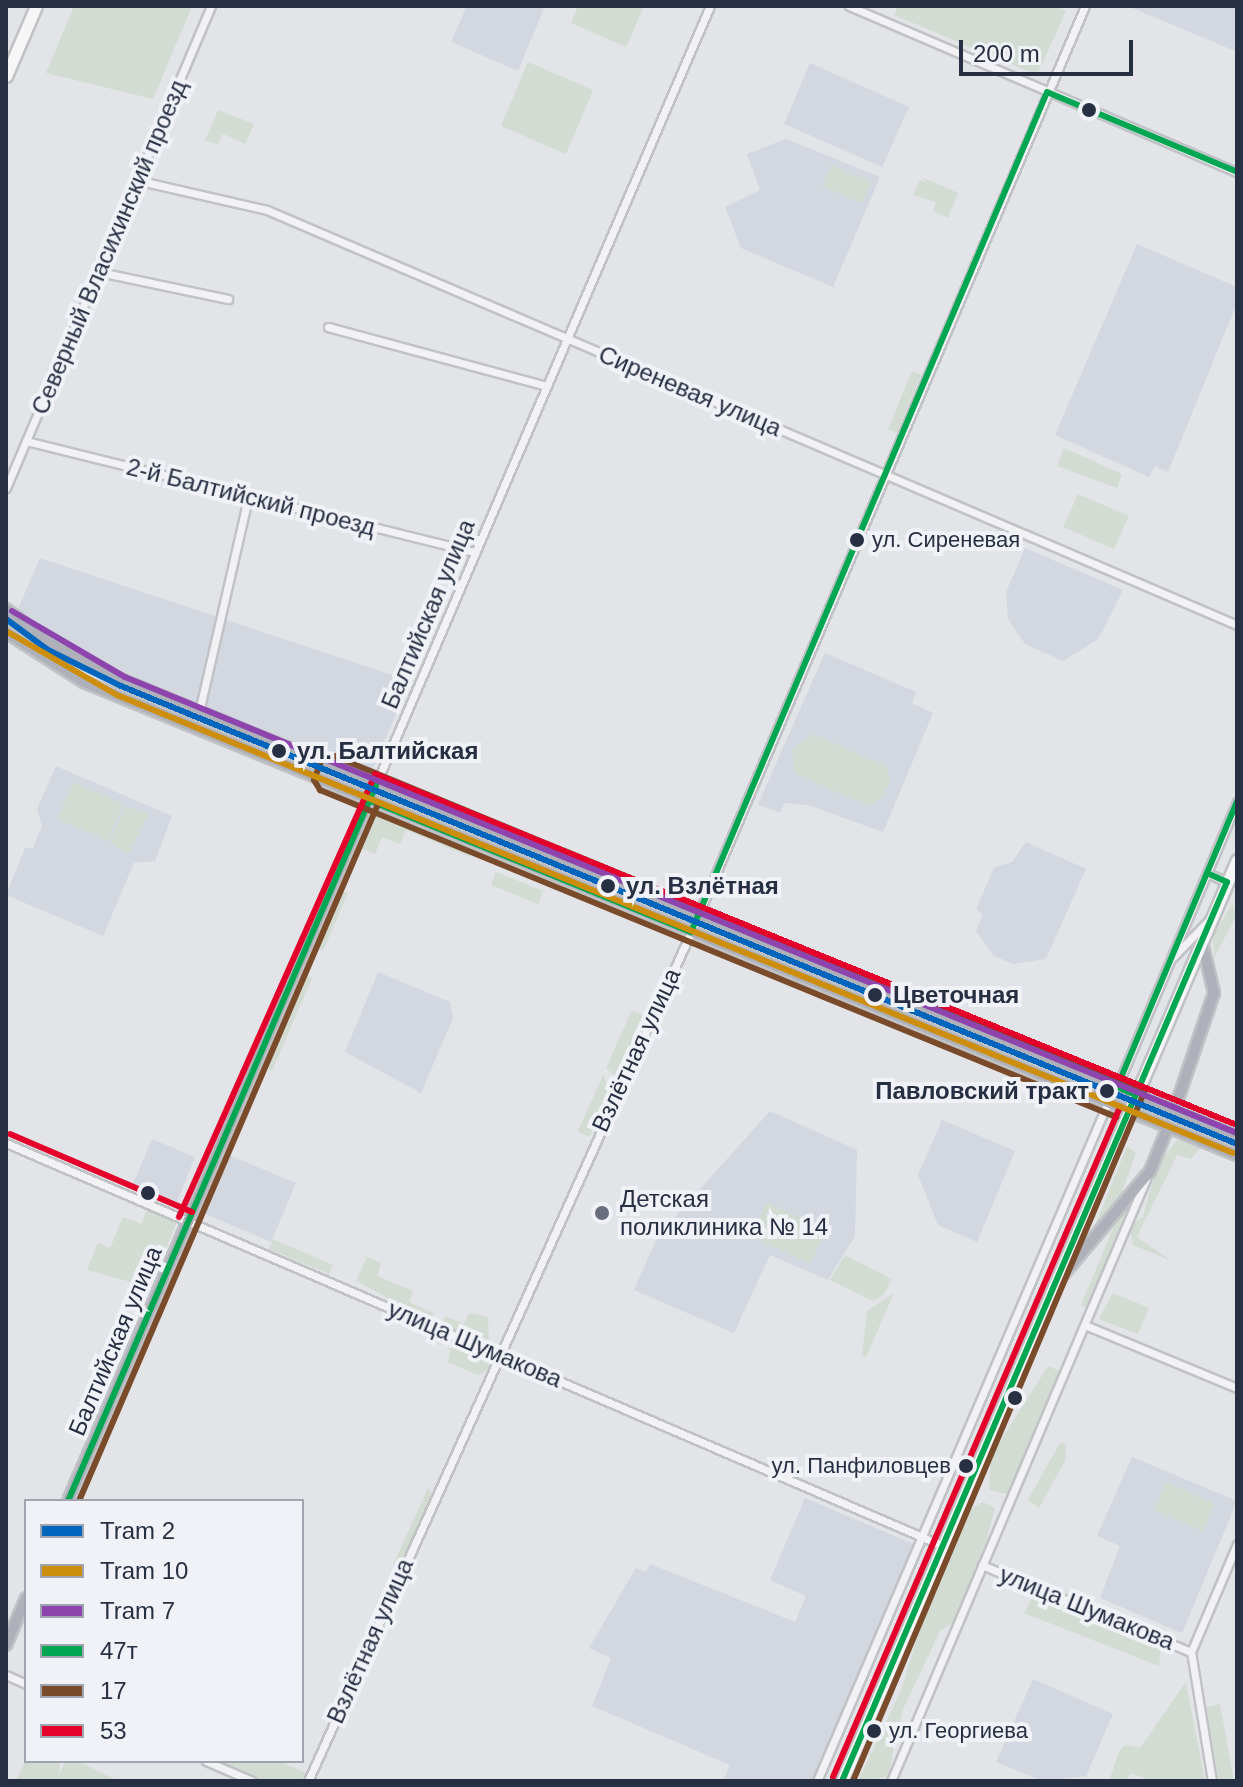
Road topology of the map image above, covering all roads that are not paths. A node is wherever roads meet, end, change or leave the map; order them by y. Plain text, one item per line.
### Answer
1 (36, 6) edge
2 (211, 6) edge
3 (710, 6) edge
4 (849, 6) edge
5 (1082, 7) edge
6 (6, 76) edge
7 (1047, 92) junction
8 (1237, 172) edge
9 (136, 180) junction
10 (99, 272) junction
11 (228, 299) dead end
12 (328, 327) dead end
13 (568, 339) junction
14 (547, 386) junction
15 (26, 441) junction
16 (885, 473) junction
17 (6, 488) edge
18 (248, 498) junction
19 (475, 552) junction
20 (6, 609) edge
21 (1237, 625) edge
22 (6, 632) edge
23 (199, 712) junction
24 (330, 765) junction
25 (324, 781) junction
26 (376, 784) junction
27 (369, 800) junction
28 (1237, 802) edge
29 (1237, 860) edge
30 (1207, 873) junction
31 (1227, 882) junction
32 (1214, 914) junction
33 (697, 916) junction
34 (691, 932) junction
35 (1202, 942) junction
36 (1169, 962) junction
37 (950, 1019) junction
38 (944, 1035) junction
39 (1117, 1087) junction
40 (1136, 1095) junction
41 (1108, 1102) junction
42 (1129, 1111) junction
43 (1174, 1111) junction
44 (1168, 1127) junction
45 (1237, 1136) edge
46 (6, 1143) edge
47 (1237, 1155) edge
48 (1150, 1171) junction
49 (188, 1221) junction
50 (1051, 1295) junction
51 (1085, 1325) junction
52 (498, 1355) junction
53 (1237, 1388) edge
54 (69, 1499) edge
55 (922, 1537) junction
56 (1237, 1544) edge
57 (943, 1546) junction
58 (982, 1565) junction
59 (24, 1603) edge
60 (6, 1645) edge
61 (1191, 1652) junction
62 (211, 1763) edge
63 (252, 1781) edge
64 (308, 1781) edge
65 (817, 1781) edge
66 (842, 1781) edge
67 (891, 1781) edge
68 (1212, 1781) edge

1 - 6 main road
2 - 9 street, Северный Власихинский проезд
3 - 13 street, Балтийская улица
4 - 7 street
5 - 7 street, Взлётная улица
7 - 8 street
7 - 16 street, Взлётная улица
9 - 10 street, Северный Власихинский проезд
9 - 13 street, Сиреневая улица
10 - 11 street
10 - 15 street, Северный Власихинский проезд
12 - 14 street
13 - 14 street, Балтийская улица
13 - 16 street, Сиреневая улица
14 - 19 street, Балтийская улица
15 - 17 street, Северный Власихинский проезд
15 - 18 street, 2-й Балтийский проезд
16 - 21 street, Сиреневая улица
16 - 33 street, Взлётная улица
18 - 19 street, 2-й Балтийский проезд
18 - 23 street
19 - 26 street, Балтийская улица
20 - 23 main road
22 - 25 main road
23 - 24 main road
24 - 25 main road
24 - 26 main road
25 - 27 main road
26 - 27 main road, Балтийская улица
26 - 33 main road
27 - 34 main road
27 - 49 main road, Балтийская улица
28 - 30 street
29 - 31 main road
30 - 31 street
30 - 36 street
31 - 32 main road
32 - 35 main road
32 - 36 street
33 - 34 street, Взлётная улица
33 - 37 main road
34 - 38 main road
34 - 52 street, Взлётная улица
35 - 40 main road
35 - 43 main road
36 - 39 street
37 - 38 main road
37 - 39 main road
38 - 41 main road
39 - 40 main road
40 - 42 main road
40 - 43 main road
41 - 42 main road
41 - 55 street
42 - 44 main road
42 - 50 main road
43 - 45 main road
44 - 47 main road
44 - 48 main road
46 - 49 street, улица Шумакова
48 - 50 main road
48 - 51 street
49 - 52 street, улица Шумакова
49 - 54 main road, Балтийская улица
50 - 57 main road
51 - 53 street
51 - 58 street
52 - 55 street, улица Шумакова
52 - 64 street, Взлётная улица
55 - 57 street, улица Шумакова
55 - 65 street
56 - 61 street
57 - 66 main road
58 - 61 street, улица Шумакова
58 - 67 street
59 - 60 main road
61 - 68 street
62 - 63 street

